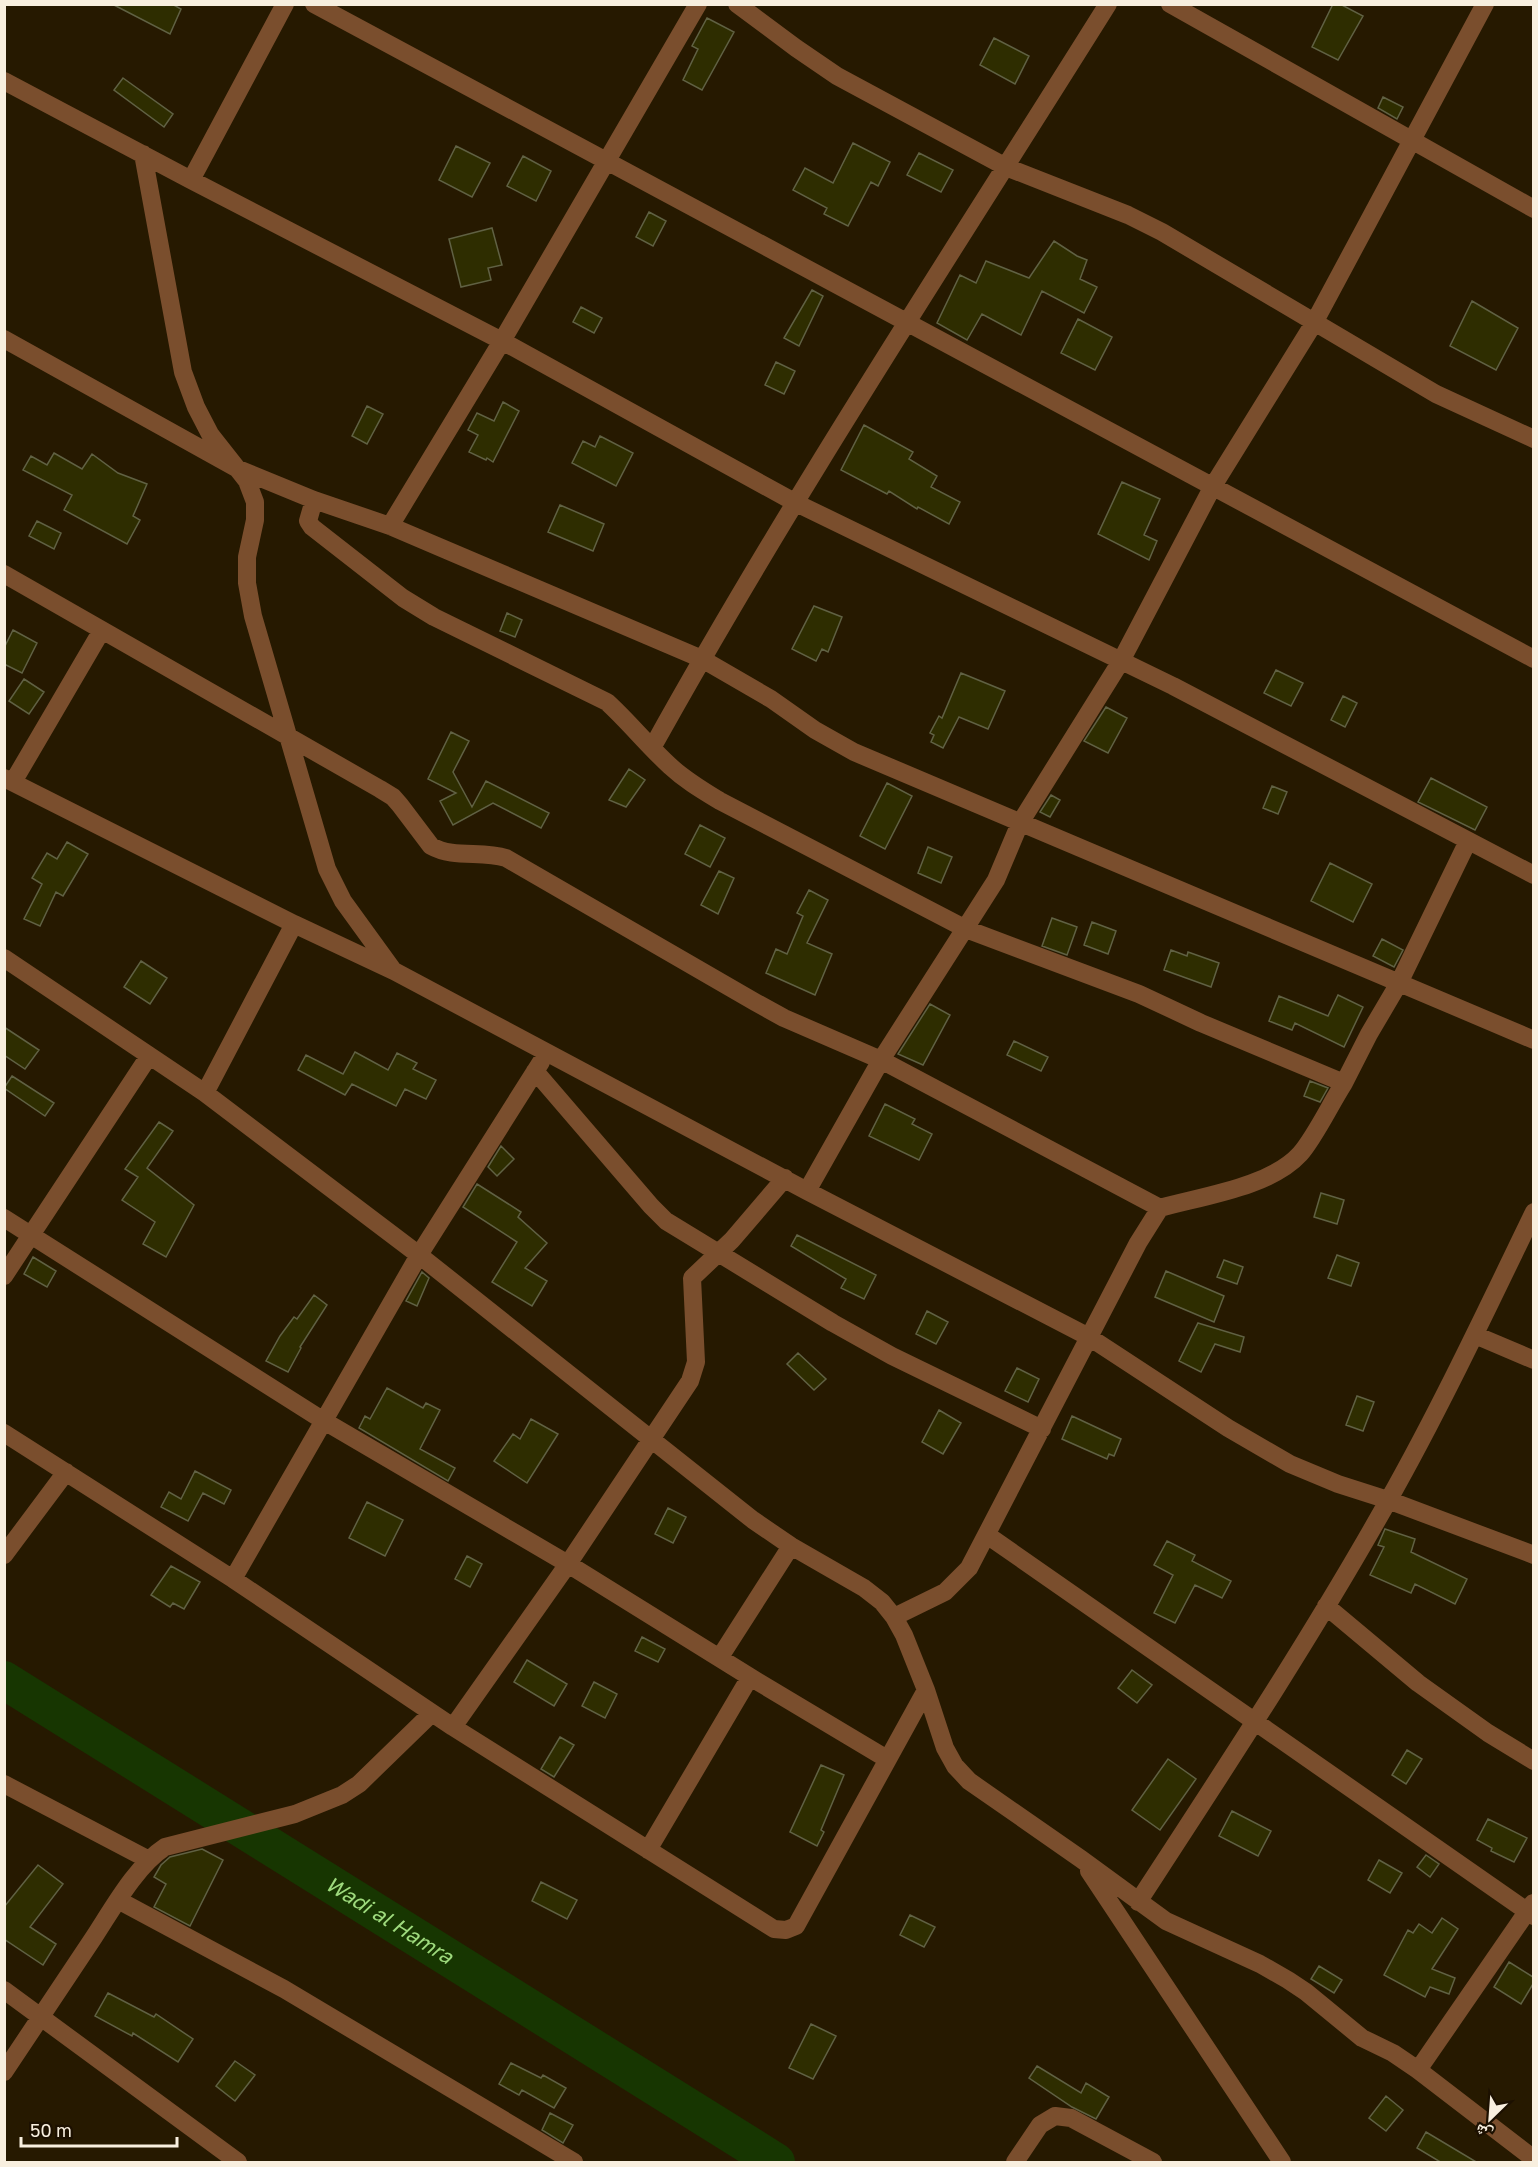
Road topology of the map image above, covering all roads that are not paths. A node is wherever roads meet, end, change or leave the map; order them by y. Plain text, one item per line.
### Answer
1 (285, 4) edge
2 (314, 4) edge
3 (698, 4) edge
4 (737, 4) edge
5 (1108, 4) edge
6 (1170, 4) edge
7 (1485, 4) edge
8 (4, 81) edge
9 (1413, 140) junction
10 (143, 154) junction
11 (605, 161) junction
12 (1006, 167) junction
13 (191, 180) junction
14 (1533, 209) edge
15 (907, 323) junction
16 (1314, 323) junction
17 (4, 339) edge
18 (502, 340) junction
19 (1533, 439) edge
20 (236, 468) junction
21 (1213, 486) junction
22 (314, 500) junction
23 (796, 503) junction
24 (390, 526) junction
25 (4, 574) edge
26 (102, 630) junction
27 (1533, 658) edge
28 (702, 659) junction
29 (1121, 661) junction
30 (287, 736) junction
31 (652, 748) junction
32 (9, 780) edge
33 (1020, 823) junction
34 (1468, 840) junction
35 (1533, 875) edge
36 (294, 924) junction
37 (966, 929) junction
38 (4, 958) edge
39 (394, 971) junction
40 (1399, 983) junction
41 (1533, 1040) edge
42 (547, 1052) junction
43 (149, 1056) junction
44 (881, 1060) junction
45 (535, 1071) junction
46 (1344, 1083) junction
47 (205, 1093) junction
48 (785, 1178) junction
49 (807, 1191) junction
50 (1160, 1208) junction
51 (1533, 1212) edge
52 (4, 1218) edge
53 (32, 1235) junction
54 (719, 1252) junction
55 (419, 1256) junction
56 (4, 1276) edge
57 (1475, 1335) junction
58 (1089, 1336) junction
59 (1533, 1360) edge
60 (324, 1421) junction
61 (1042, 1429) junction
62 (4, 1433) edge
63 (651, 1440) junction
64 (66, 1472) junction
65 (1388, 1500) junction
66 (987, 1535) junction
67 (791, 1546) junction
68 (4, 1555) edge
69 (1533, 1555) edge
70 (568, 1564) junction
71 (233, 1579) junction
72 (1326, 1606) junction
73 (894, 1617) junction
74 (720, 1657) junction
75 (750, 1677) junction
76 (926, 1690) junction
77 (432, 1713) junction
78 (1256, 1721) junction
79 (453, 1727) junction
80 (887, 1759) junction
81 (1533, 1761) edge
82 (4, 1784) edge
83 (648, 1850) junction
84 (1081, 1859) junction
85 (149, 1860) junction
86 (118, 1900) junction
87 (1138, 1902) junction
88 (1531, 1910) edge
89 (4, 1990) edge
90 (41, 2016) junction
91 (1418, 2070) junction
92 (4, 2072) edge
93 (1533, 2159) edge
94 (238, 2163) edge
95 (574, 2163) edge
96 (1015, 2163) edge
97 (1154, 2163) edge
98 (1282, 2163) edge

1 - 13 street
2 - 11 street
3 - 11 street
4 - 12 street
5 - 12 street
6 - 9 street
7 - 9 street
8 - 10 street
9 - 14 street
9 - 16 street
10 - 13 street
10 - 20 street
11 - 15 street
11 - 18 street
12 - 15 street
12 - 16 street
13 - 18 street
15 - 21 street
15 - 23 street
16 - 19 street
16 - 21 street
17 - 20 street
18 - 23 street
18 - 24 street
20 - 22 street
20 - 30 street
21 - 27 street
21 - 29 street
22 - 24 street
22 - 31 street
23 - 28 street
23 - 29 street
24 - 28 street
25 - 26 street
26 - 30 street
26 - 32 street
28 - 31 street
28 - 33 street
29 - 33 street
29 - 34 street
30 - 39 street
30 - 44 street
31 - 37 street
32 - 36 street
33 - 37 street
33 - 40 street
34 - 35 street
34 - 40 street
36 - 39 street
36 - 47 street
37 - 44 street
37 - 46 street
38 - 43 street
39 - 42 street
40 - 41 street
40 - 46 street
42 - 45 street
42 - 48 street
43 - 47 street
43 - 53 street
44 - 49 street
44 - 50 street
45 - 54 street
45 - 55 street
46 - 50 street
47 - 55 street
48 - 49 street
48 - 54 street
49 - 58 street
50 - 58 street
51 - 57 street
52 - 53 street
53 - 56 street
53 - 60 street
54 - 61 street
54 - 63 street
55 - 60 street
55 - 63 street
57 - 59 street
57 - 65 street
58 - 61 street
58 - 65 street
60 - 70 street
60 - 71 street
61 - 66 street
62 - 64 street
63 - 67 street
63 - 70 street
64 - 68 street
64 - 71 street
65 - 69 street
65 - 72 street
66 - 73 street
66 - 78 street
67 - 73 street
67 - 74 street
70 - 74 street
70 - 79 street
71 - 77 street
72 - 78 street
72 - 81 street
73 - 76 street
74 - 75 street
75 - 80 street
75 - 83 street
76 - 80 street
76 - 84 street
77 - 79 street
77 - 85 street
78 - 87 street
78 - 88 street
79 - 83 street
80 - 83 street
82 - 85 street
84 - 87 street
84 - 98 street
85 - 86 street
86 - 90 street
86 - 95 street
87 - 91 street
88 - 91 street
89 - 90 street
90 - 92 street
90 - 94 street
91 - 93 street
96 - 97 street

